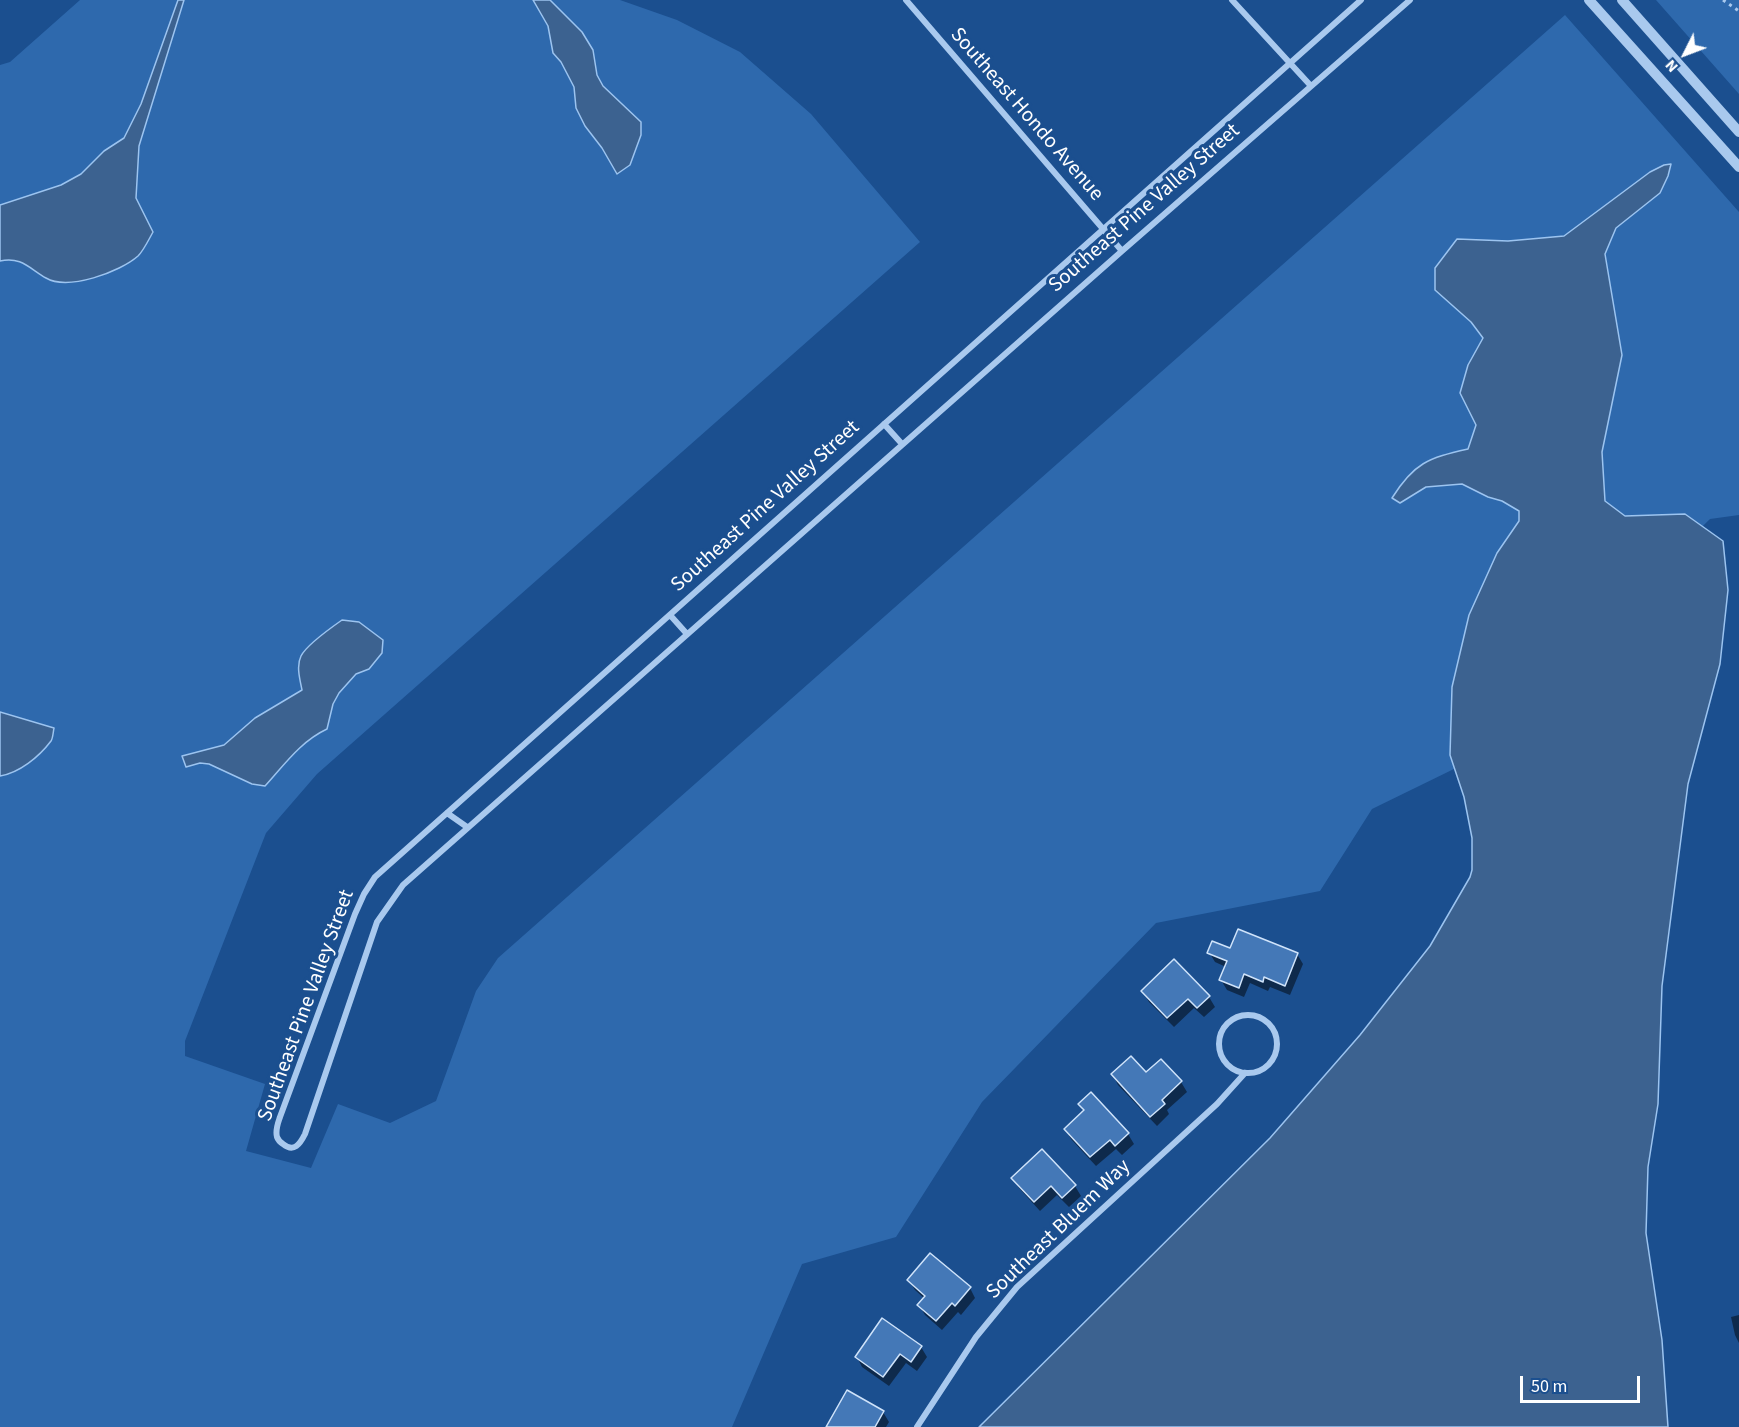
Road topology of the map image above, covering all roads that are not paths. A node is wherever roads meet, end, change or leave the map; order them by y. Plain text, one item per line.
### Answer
1 (906, 0) edge
2 (1232, 0) edge
3 (1361, 0) edge
4 (1410, 0) edge
5 (1589, 0) edge
6 (1622, 0) edge
7 (1290, 62) junction
8 (1311, 86) junction
9 (1739, 132) edge
10 (1739, 168) edge
11 (1103, 230) junction
12 (1122, 251) junction
13 (884, 424) junction
14 (902, 444) junction
15 (670, 615) junction
16 (687, 634) junction
17 (447, 813) junction
18 (467, 827) junction
19 (1245, 1073) junction
20 (917, 1427) edge

1 - 11 street, Southeast Hondo Avenue
2 - 7 street
3 - 7 street, Southeast Pine Valley Street
4 - 8 street, Southeast Pine Valley Street
5 - 10 street
6 - 9 street
7 - 8 street
7 - 11 street, Southeast Pine Valley Street
8 - 12 street, Southeast Pine Valley Street
11 - 12 street, Southeast Hondo Avenue
11 - 13 street, Southeast Pine Valley Street
12 - 14 street, Southeast Pine Valley Street
13 - 14 street, Southeast Pine Valley Street
13 - 15 street, Southeast Pine Valley Street
14 - 16 street, Southeast Pine Valley Street
15 - 16 street, Southeast Pine Valley Street
15 - 17 street, Southeast Pine Valley Street
16 - 18 street, Southeast Pine Valley Street
17 - 18 street
17 - 18 street, Southeast Pine Valley Street
19 - 19 street, Southeast Bluem Way
19 - 20 street, Southeast Bluem Way

